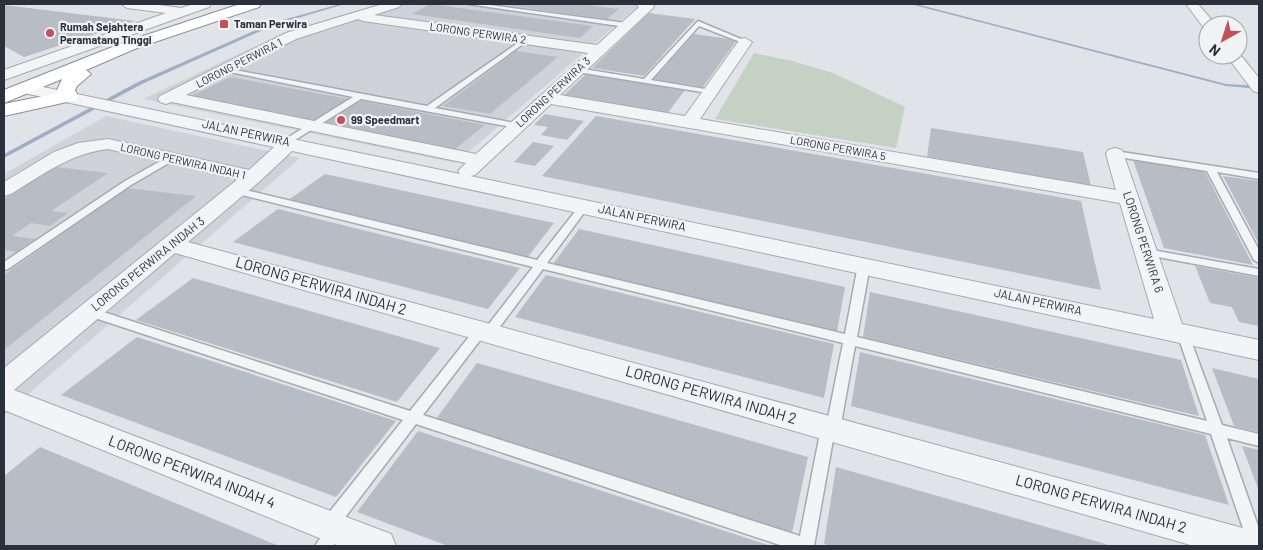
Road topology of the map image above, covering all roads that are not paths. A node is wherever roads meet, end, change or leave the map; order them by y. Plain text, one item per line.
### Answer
1 (134, 4) edge
2 (205, 4) edge
3 (254, 4) edge
4 (395, 4) edge
5 (471, 4) edge
6 (647, 4) edge
7 (1192, 4) edge
8 (180, 12) junction
9 (1201, 15) edge
10 (356, 16) junction
11 (214, 18) junction
12 (198, 24) junction
13 (626, 25) junction
14 (101, 39) junction
15 (525, 40) junction
16 (745, 42) joint
17 (131, 45) junction
18 (599, 50) junction
19 (1241, 65) edge
20 (224, 70) junction
21 (578, 70) junction
22 (6, 71) edge
23 (82, 74) junction
24 (646, 81) junction
25 (1258, 85) edge
26 (33, 89) junction
27 (711, 92) junction
28 (360, 96) junction
29 (4, 97) edge
30 (171, 97) junction
31 (78, 98) junction
32 (547, 98) junction
33 (4, 109) edge
34 (429, 109) junction
35 (142, 112) junction
36 (689, 123) junction
37 (313, 126) junction
38 (517, 126) junction
39 (288, 142) junction
40 (1115, 154) joint
41 (171, 158) junction
42 (479, 160) junction
43 (1211, 169) junction
44 (1259, 176) edge
45 (459, 179) junction
46 (245, 184) junction
47 (4, 190) edge
48 (1128, 198) junction
49 (584, 206) junction
50 (172, 245) junction
51 (1146, 252) junction
52 (1259, 260) edge
53 (540, 265) junction
54 (864, 265) junction
55 (4, 267) edge
56 (1259, 273) edge
57 (90, 312) junction
58 (485, 332) junction
59 (1177, 332) junction
60 (850, 340) junction
61 (1259, 350) edge
62 (4, 383) edge
63 (4, 398) edge
64 (413, 418) junction
65 (830, 429) junction
66 (1216, 430) junction
67 (1259, 440) edge
68 (330, 534) edge
69 (379, 546) edge
70 (806, 546) edge
71 (1250, 546) edge
72 (1257, 546) edge

1 - 8 street
2 - 8 street
3 - 11 highway
4 - 10 street, LORONG PERWIRA 1
5 - 13 lane
6 - 13 street, LORONG PERWIRA 3
7 - 9 street
8 - 11 street
8 - 14 street
10 - 15 street, LORONG PERWIRA 2
10 - 20 street, LORONG PERWIRA 1
11 - 12 highway
12 - 17 highway
12 - 23 highway
13 - 18 street, LORONG PERWIRA 3
14 - 17 street
14 - 22 street
15 - 18 street, LORONG PERWIRA 2
15 - 34 lane
16 - 24 lane
16 - 27 street
17 - 26 highway
18 - 21 street, LORONG PERWIRA 3
19 - 25 street
20 - 28 lane
20 - 30 street, LORONG PERWIRA 1
21 - 24 lane
21 - 32 street, LORONG PERWIRA 3
23 - 26 highway
23 - 31 highway
24 - 27 lane
26 - 29 highway
26 - 31 street, JALAN PERWIRA
26 - 33 highway
27 - 36 street
28 - 34 lane
28 - 37 lane
30 - 35 street, LORONG PERWIRA 1
30 - 37 street
31 - 33 highway
31 - 35 street, JALAN PERWIRA
32 - 36 street, LORONG PERWIRA 5
32 - 38 street, LORONG PERWIRA 3
34 - 38 lane
35 - 39 street, JALAN PERWIRA
36 - 48 street, LORONG PERWIRA 5
37 - 39 lane
37 - 42 street
38 - 42 street, LORONG PERWIRA 3
39 - 45 street, JALAN PERWIRA
39 - 46 street, LORONG PERWIRA INDAH 3
40 - 43 lane
40 - 48 street, LORONG PERWIRA 6
41 - 46 street, LORONG PERWIRA INDAH 1
41 - 47 street, LORONG PERWIRA INDAH 1
41 - 55 lane
42 - 45 street, LORONG PERWIRA 3
43 - 44 lane
43 - 52 lane
45 - 49 street, JALAN PERWIRA
46 - 50 street, LORONG PERWIRA INDAH 3
46 - 53 lane
48 - 51 street, LORONG PERWIRA 6
49 - 53 lane
49 - 54 street, JALAN PERWIRA
50 - 57 street, LORONG PERWIRA INDAH 3
50 - 58 street, LORONG PERWIRA INDAH 2
51 - 56 lane
51 - 59 street, LORONG PERWIRA 6
53 - 58 lane
53 - 60 lane
54 - 59 street, JALAN PERWIRA
54 - 60 lane
57 - 62 street, LORONG PERWIRA INDAH 3
57 - 64 lane
58 - 64 lane
58 - 65 street, LORONG PERWIRA INDAH 2
59 - 61 street, JALAN PERWIRA
59 - 66 lane
60 - 65 lane
60 - 66 lane
63 - 68 street, LORONG PERWIRA INDAH 4
64 - 68 lane
64 - 70 lane
65 - 70 lane
65 - 71 street, LORONG PERWIRA INDAH 2
66 - 67 lane
66 - 72 lane
68 - 69 street, LORONG PERWIRA INDAH 4

